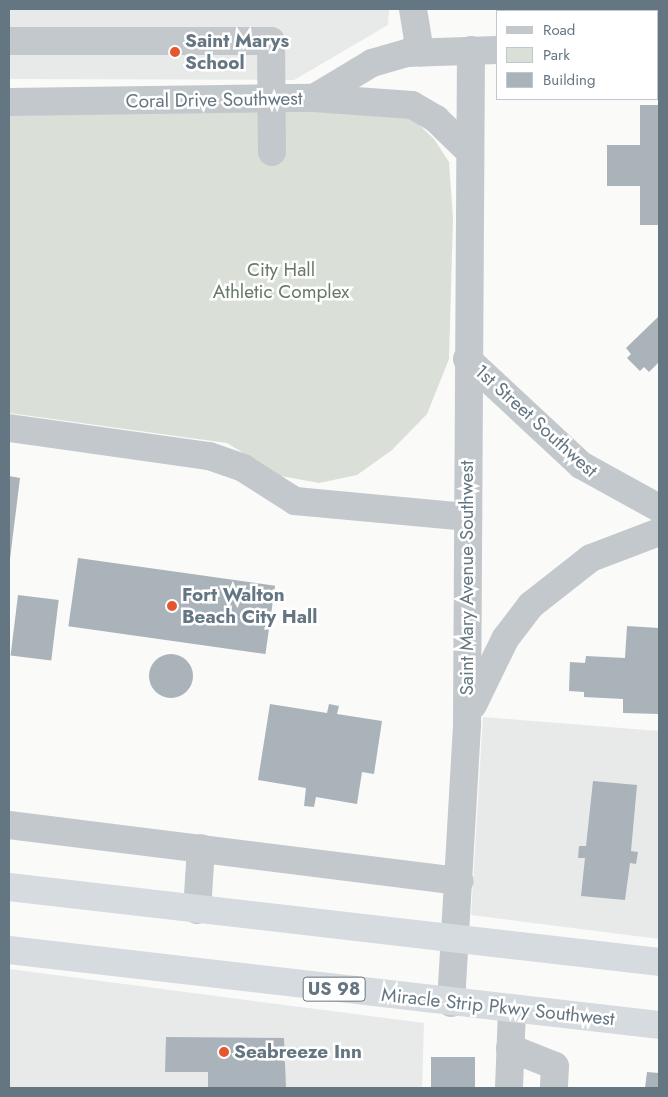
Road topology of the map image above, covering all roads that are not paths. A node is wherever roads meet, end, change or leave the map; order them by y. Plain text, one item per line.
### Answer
1 (413, 9) edge
2 (9, 41) edge
3 (484, 50) edge
4 (420, 52) junction
5 (314, 98) junction
6 (272, 99) junction
7 (9, 102) edge
8 (272, 152) dead end
9 (470, 152) junction
10 (467, 359) junction
11 (9, 428) edge
12 (659, 508) edge
13 (468, 517) junction
14 (659, 532) edge
15 (467, 722) junction
16 (9, 825) edge
17 (201, 848) junction
18 (460, 882) junction
19 (9, 887) edge
20 (197, 910) junction
21 (456, 941) junction
22 (9, 950) edge
23 (659, 962) edge
24 (451, 1003) junction
25 (512, 1009) junction
26 (659, 1025) edge
27 (510, 1048) junction
28 (509, 1088) edge
29 (554, 1088) edge

1 - 4 street
2 - 6 street
3 - 4 street, Coral Drive Southwest
3 - 9 street, Saint Mary Avenue Southwest
4 - 5 street, Coral Drive Southwest
5 - 6 street, Coral Drive Southwest
5 - 9 street
6 - 7 street, Coral Drive Southwest
6 - 8 street
9 - 10 street, Saint Mary Avenue Southwest
10 - 12 street, 1st Street Southwest
10 - 13 street, Saint Mary Avenue Southwest
11 - 13 street
13 - 15 street, Saint Mary Avenue Southwest
14 - 15 street
15 - 18 street, Saint Mary Avenue Southwest
16 - 17 street
17 - 18 street
17 - 20 street
18 - 21 street, Saint Mary Avenue Southwest
19 - 20 highway
20 - 21 highway
21 - 23 highway
21 - 24 street, Saint Mary Avenue Southwest
22 - 24 highway, Miracle Strip Pkwy Southwest / US 98
24 - 25 highway, Miracle Strip Pkwy Southwest / US 98
25 - 26 highway, Miracle Strip Pkwy Southwest / US 98
25 - 27 street
27 - 28 street
27 - 29 street

